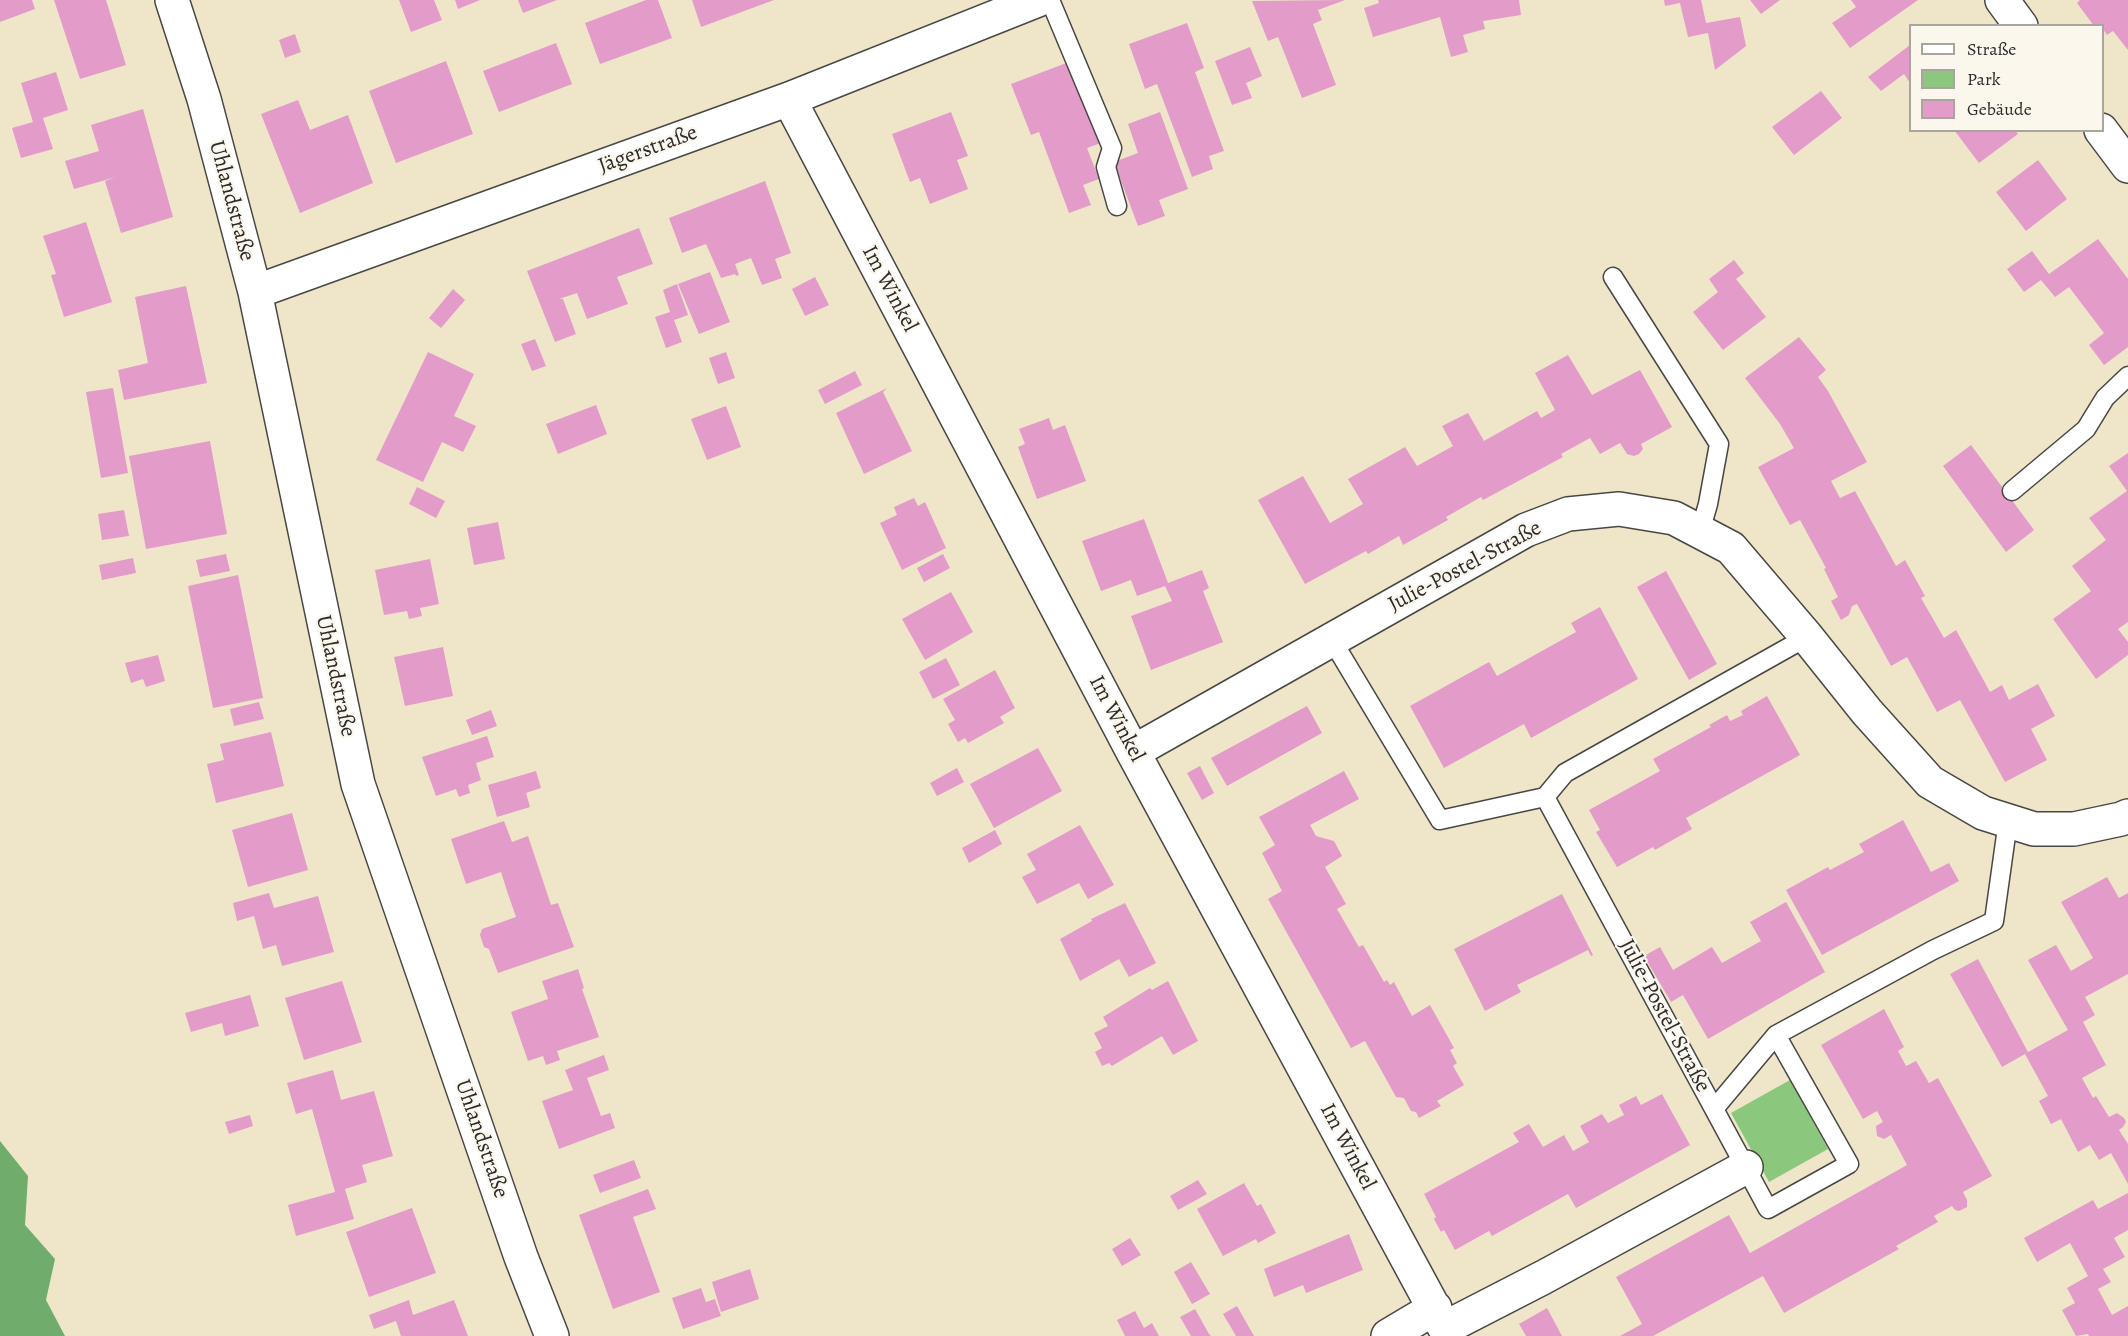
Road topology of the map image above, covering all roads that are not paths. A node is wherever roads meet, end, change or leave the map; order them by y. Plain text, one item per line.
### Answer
1 (172, 0) edge
2 (1038, 0) edge
3 (1050, 0) edge
4 (2002, 0) edge
5 (2020, 24) edge
6 (789, 99) junction
7 (2102, 132) edge
8 (2128, 166) edge
9 (1117, 206) dead end
10 (1614, 277) dead end
11 (255, 292) junction
12 (2128, 376) edge
13 (2012, 491) dead end
14 (1700, 532) junction
15 (1807, 637) junction
16 (1332, 640) junction
17 (1133, 752) junction
18 (1545, 797) junction
19 (2008, 821) junction
20 (2126, 822) edge
21 (1776, 1035) junction
22 (1714, 1109) junction
23 (1746, 1167) junction
24 (1443, 1324) edge
25 (552, 1336) edge
26 (1388, 1336) edge

1 - 11 street, Uhlandstraße
2 - 6 street, Jägerstraße
3 - 9 lane
4 - 5 street
6 - 11 street, Jägerstraße
6 - 17 street, Im Winkel
7 - 8 street
10 - 14 lane
11 - 25 street, Uhlandstraße
12 - 13 lane
14 - 15 street, Julie-Postel-Straße
14 - 16 street, Julie-Postel-Straße
15 - 18 lane
15 - 19 street, Julie-Postel-Straße
16 - 17 street, Julie-Postel-Straße
16 - 18 lane
17 - 24 street, Im Winkel
18 - 22 lane, Julie-Postel-Straße
19 - 20 street, Julie-Postel-Straße
19 - 21 lane, Julie-Postel-Straße
21 - 22 lane, Julie-Postel-Straße
21 - 23 lane, Julie-Postel-Straße
22 - 23 lane, Julie-Postel-Straße
23 - 24 street
24 - 26 street

